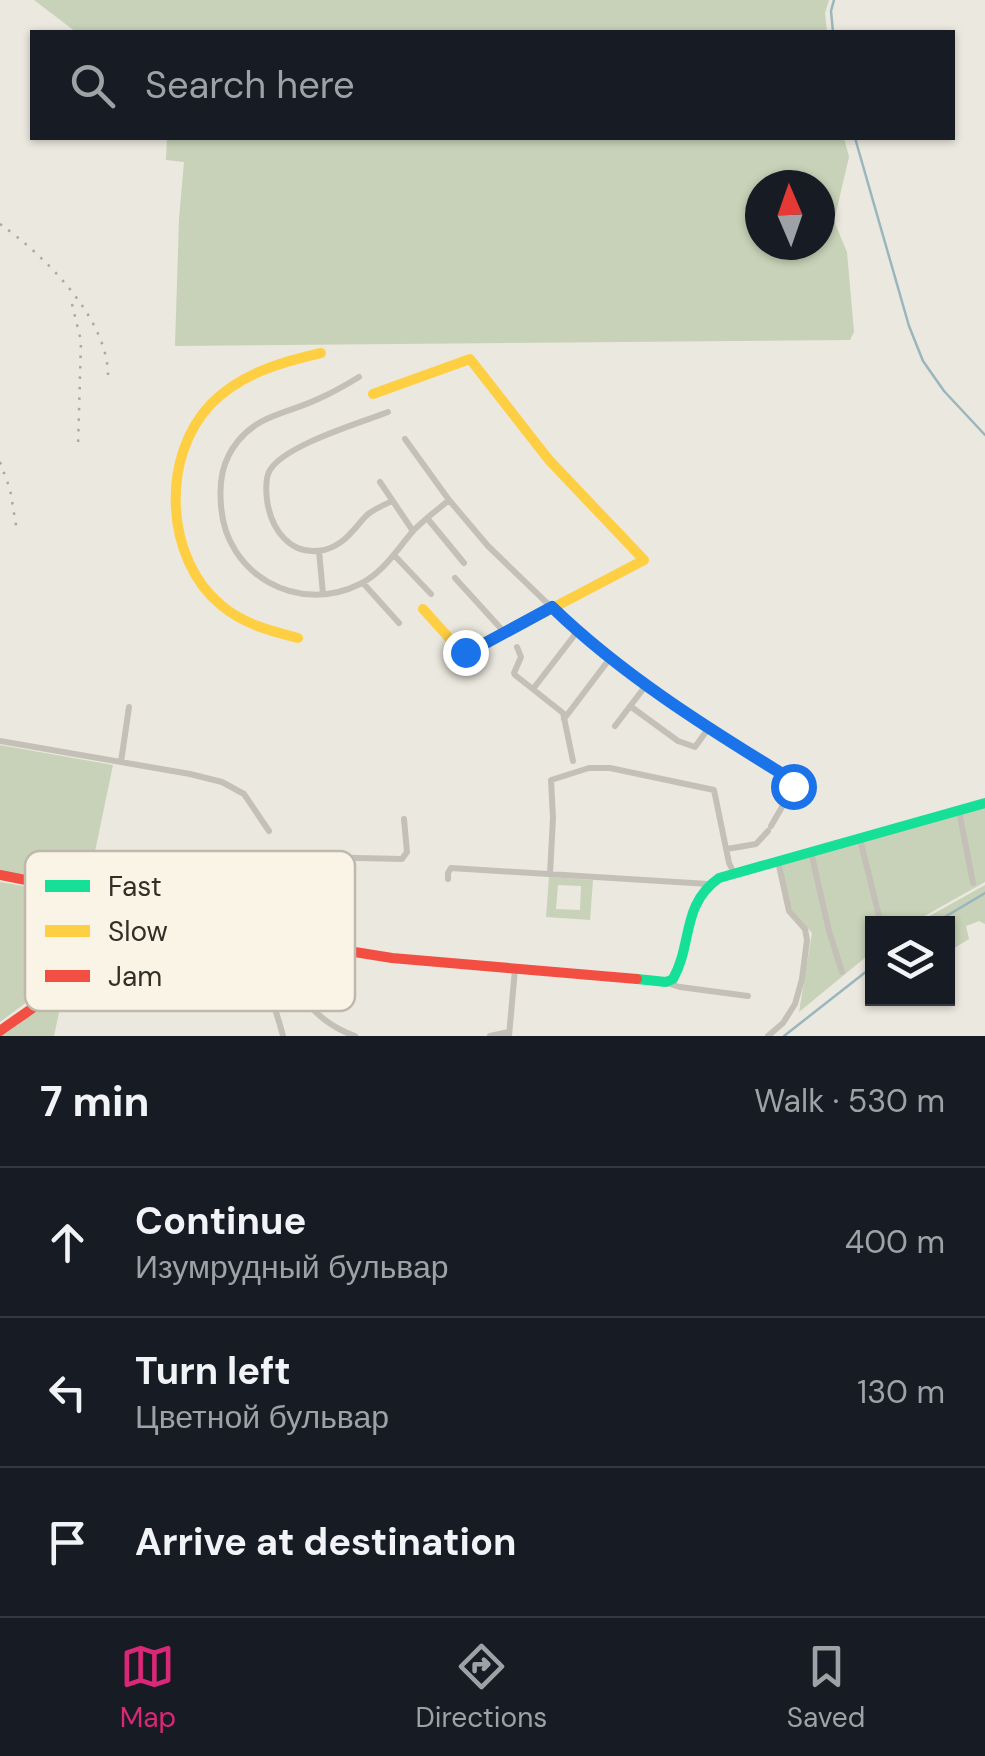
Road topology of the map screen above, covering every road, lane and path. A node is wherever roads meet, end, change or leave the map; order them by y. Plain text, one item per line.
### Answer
1 (321, 353) dead end
2 (359, 377) dead end
3 (373, 394) dead end
4 (388, 412) dead end
5 (405, 438) dead end
6 (380, 482) dead end
7 (448, 500) junction
8 (392, 501) junction
9 (427, 518) junction
10 (414, 531) junction
11 (318, 550) junction
12 (394, 556) junction
13 (464, 563) dead end
14 (454, 578) dead end
15 (363, 583) junction
16 (323, 594) junction
17 (431, 594) dead end
18 (552, 607) junction
19 (423, 609) dead end
20 (399, 622) dead end
21 (577, 632) junction
22 (506, 633) junction
23 (298, 638) dead end
24 (516, 647) dead end
25 (612, 657) junction
26 (647, 684) junction
27 (533, 689) junction
28 (630, 706) junction
29 (129, 707) dead end
30 (564, 719) junction
31 (615, 726) dead end
32 (708, 729) junction
33 (0, 742) edge
34 (573, 761) dead end
35 (121, 762) junction
36 (985, 803) edge
37 (959, 811) junction
38 (404, 819) dead end
39 (269, 831) dead end
40 (860, 839) junction
41 (726, 849) junction
42 (811, 850) junction
43 (355, 857) edge
44 (778, 861) junction
45 (550, 874) junction
46 (734, 874) junction
47 (0, 875) edge
48 (448, 879) dead end
49 (25, 880) edge
50 (973, 883) dead end
51 (708, 884) junction
52 (879, 916) edge
53 (355, 952) edge
54 (515, 969) junction
55 (842, 972) dead end
56 (666, 982) junction
57 (748, 996) dead end
58 (26, 1011) edge
59 (275, 1011) edge
60 (313, 1011) edge
61 (0, 1031) edge
62 (509, 1034) edge
63 (282, 1036) edge
64 (356, 1036) edge
65 (490, 1036) edge
66 (768, 1036) edge

1 - 23 street
2 - 16 street
3 - 18 street
4 - 11 street
5 - 7 street
6 - 8 street
7 - 9 street
7 - 18 street
8 - 10 street
8 - 11 street
9 - 10 street
9 - 13 street
10 - 12 street
11 - 16 street
12 - 15 street
12 - 17 street
14 - 22 street
15 - 16 street
15 - 20 street
18 - 21 street
18 - 22 street
19 - 22 street
21 - 25 street
21 - 27 street
24 - 27 street
25 - 26 street
25 - 30 street
26 - 28 street
26 - 32 street
27 - 30 street
28 - 31 street
28 - 32 street
29 - 35 street
30 - 34 street
32 - 41 street
33 - 35 street
35 - 39 street
36 - 37 street
37 - 40 street
37 - 50 street
38 - 43 street
40 - 42 street
40 - 52 street
41 - 45 street
41 - 46 street
42 - 44 street
42 - 55 street
44 - 46 street
44 - 66 street
45 - 48 street
45 - 51 street
46 - 51 street
47 - 49 street
51 - 56 street
53 - 54 street
54 - 56 street
54 - 62 street
56 - 57 street
58 - 61 street
59 - 63 street
60 - 64 street
62 - 65 street

